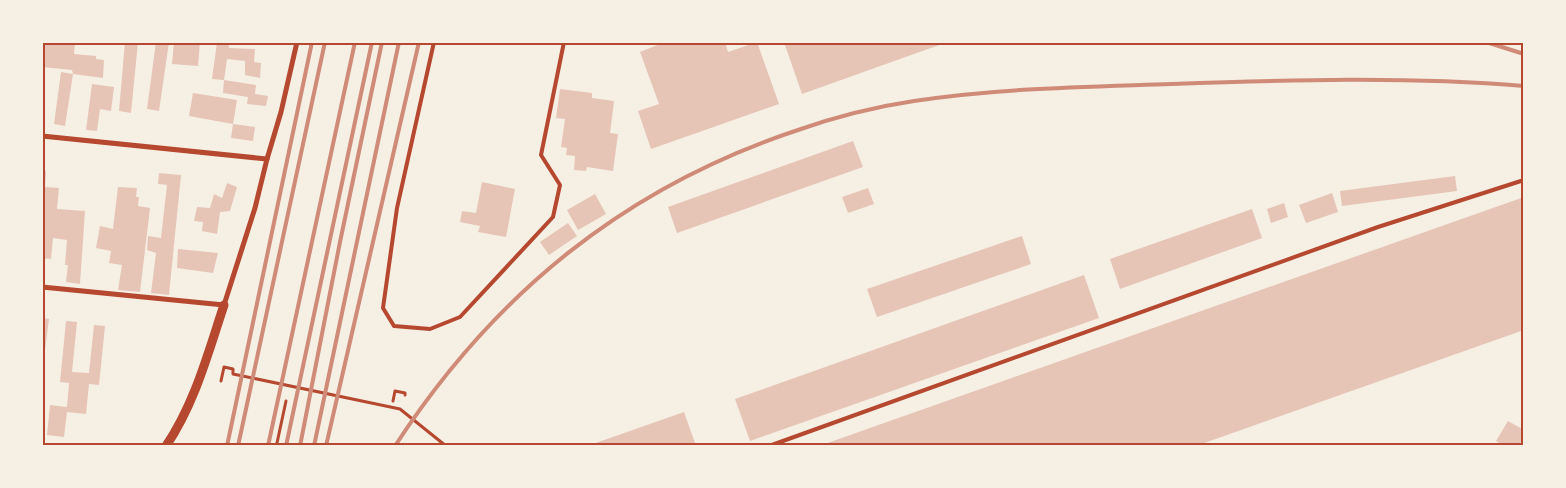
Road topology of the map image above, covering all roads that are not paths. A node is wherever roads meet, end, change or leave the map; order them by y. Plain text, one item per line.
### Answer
1 (298, 42) edge
2 (434, 42) edge
3 (564, 42) edge
4 (42, 136) edge
5 (267, 159) junction
6 (1524, 180) edge
7 (42, 287) edge
8 (224, 305) junction
9 (166, 446) edge
10 (769, 446) edge

1 - 5 street
2 - 3 lane
4 - 5 street
5 - 8 street
6 - 10 lane
7 - 8 street
8 - 9 street

